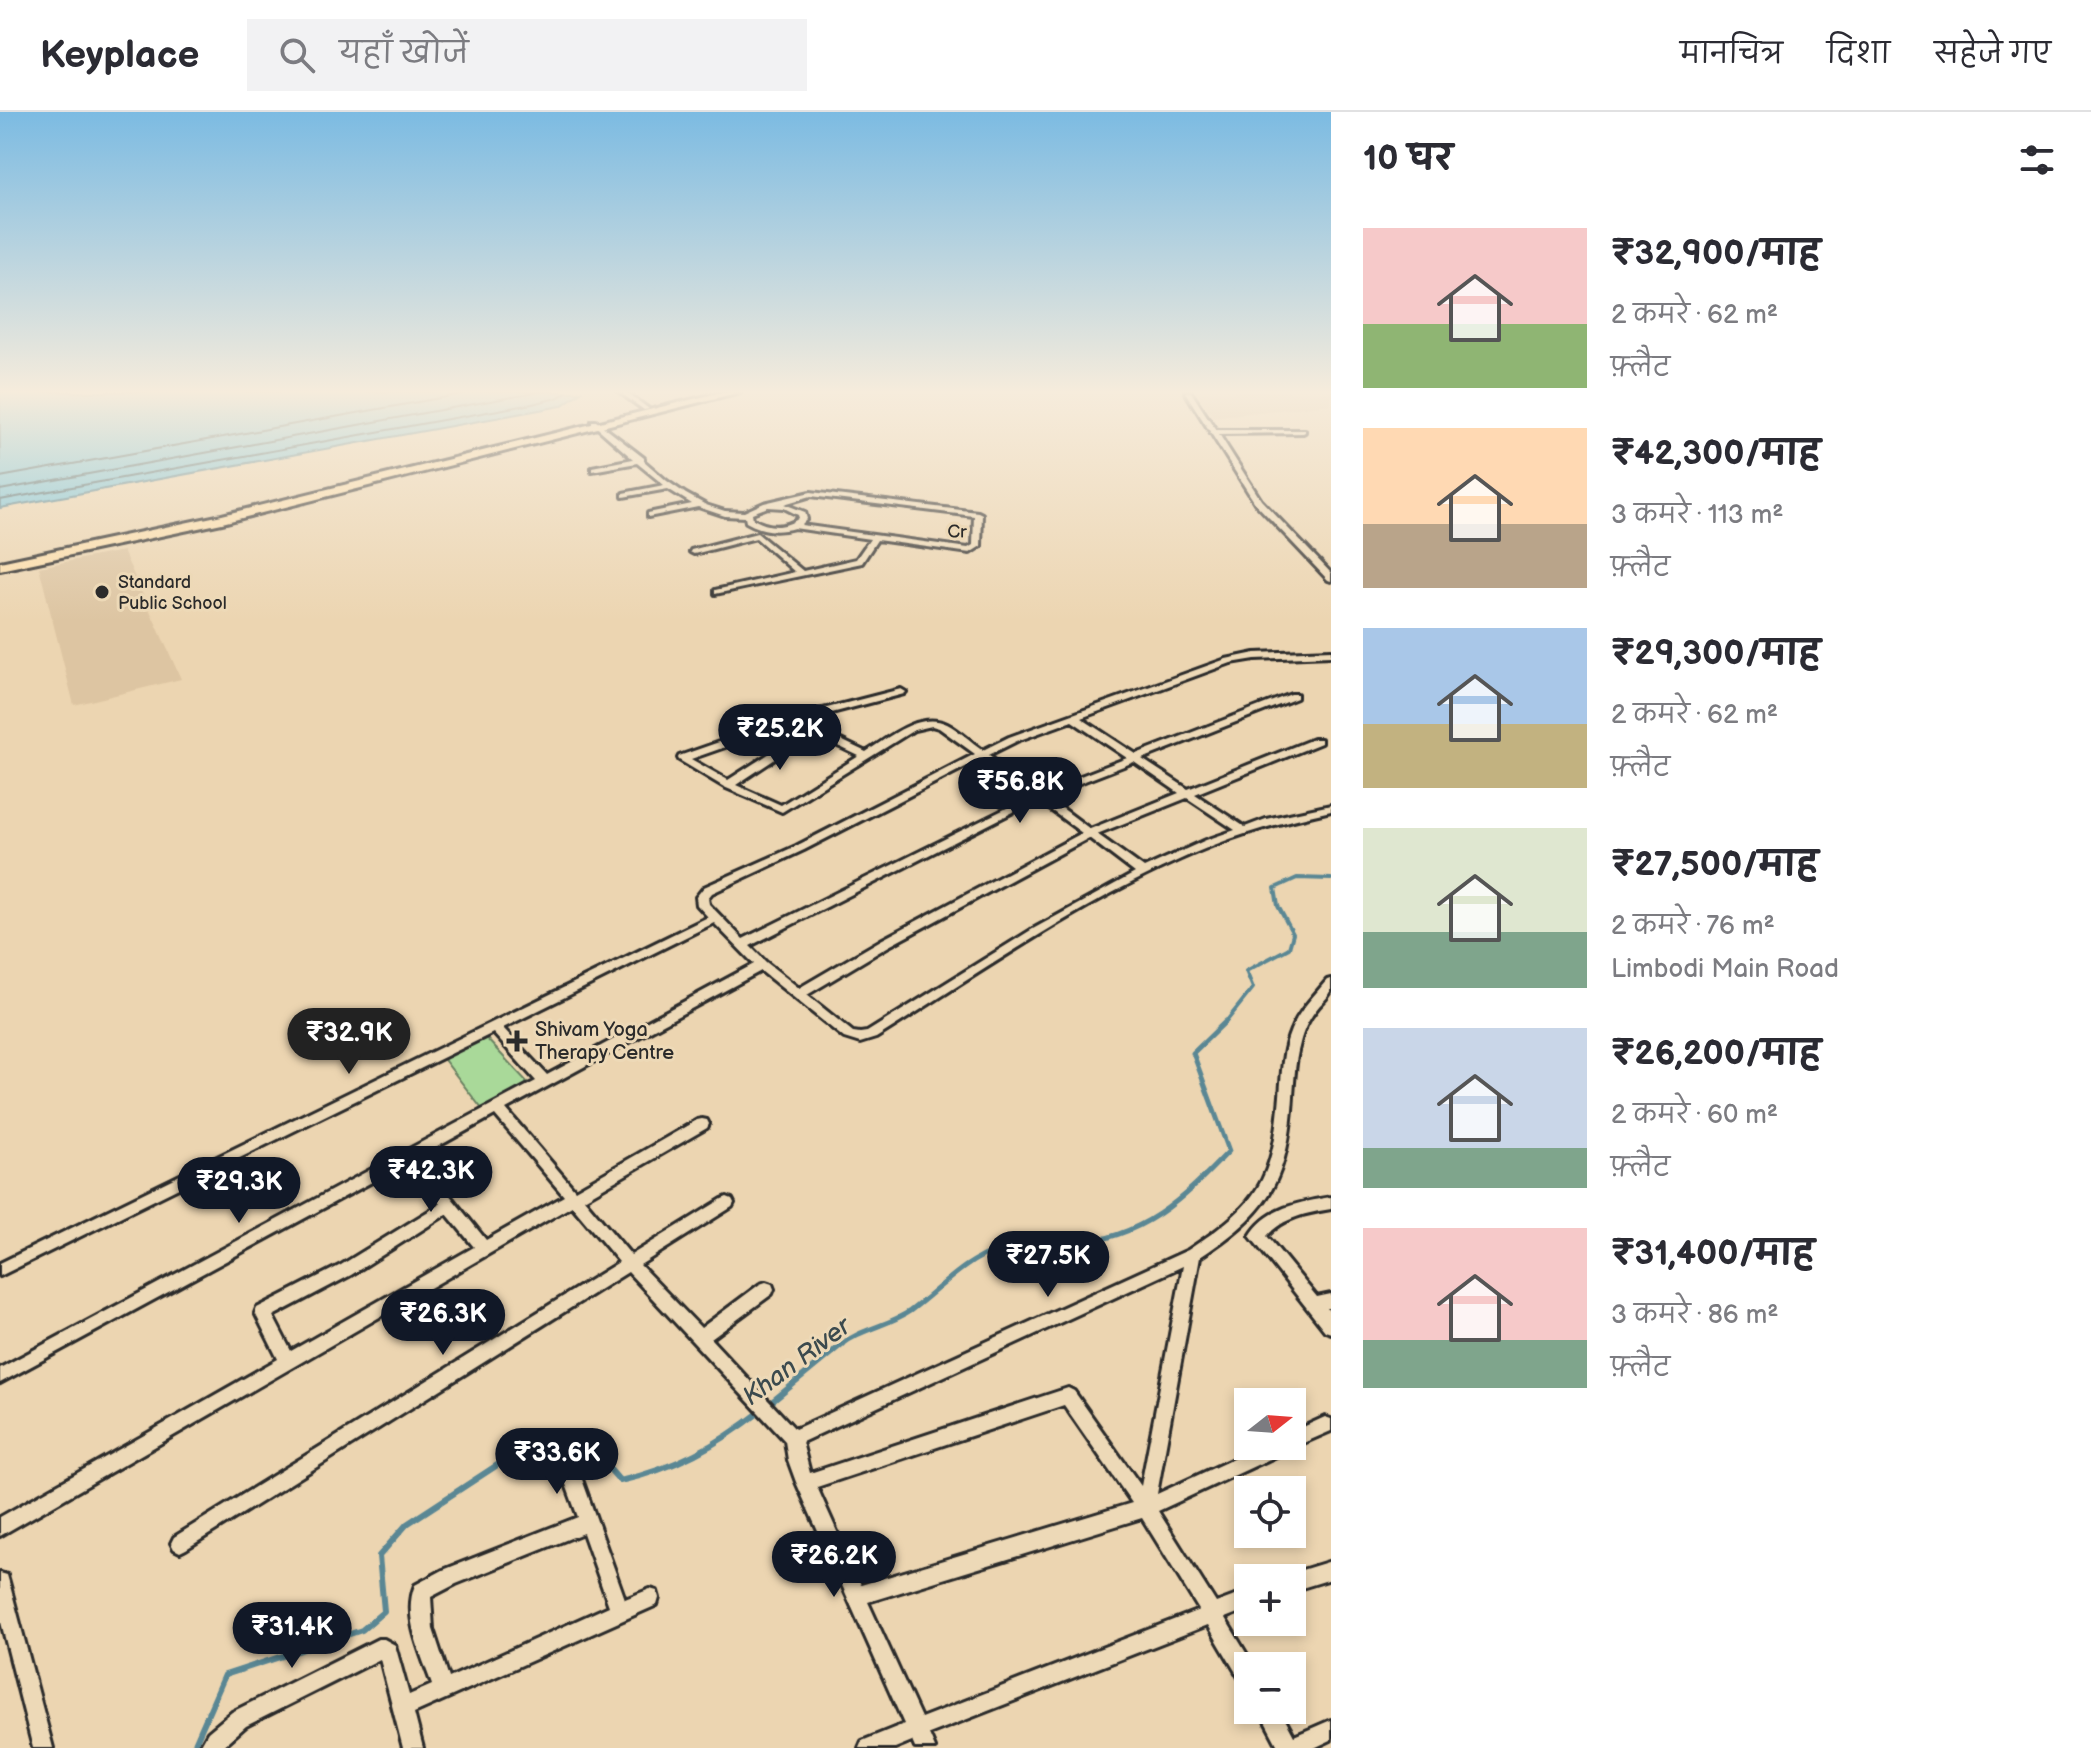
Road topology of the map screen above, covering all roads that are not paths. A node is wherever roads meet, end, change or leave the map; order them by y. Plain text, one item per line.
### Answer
1 (412, 468) edge
2 (422, 468) edge
3 (598, 468) edge
4 (651, 468) edge
5 (1238, 468) edge
6 (595, 469) dead end
7 (671, 486) junction
8 (626, 495) dead end
9 (774, 504) junction
10 (696, 505) junction
11 (651, 515) dead end
12 (747, 515) junction
13 (794, 526) junction
14 (760, 531) junction
15 (873, 540) junction
16 (694, 552) dead end
17 (0, 560) edge
18 (0, 566) edge
19 (1319, 568) junction
20 (1331, 569) edge
21 (802, 574) junction
22 (1331, 578) edge
23 (718, 592) dead end
24 (1331, 653) edge
25 (901, 692) dead end
26 (1294, 696) dead end
27 (1073, 717) junction
28 (792, 720) junction
29 (813, 730) junction
30 (1317, 741) dead end
31 (864, 755) junction
32 (984, 756) junction
33 (1134, 757) junction
34 (728, 785) junction
35 (1185, 793) junction
36 (1040, 795) junction
37 (1331, 808) edge
38 (1242, 830) junction
39 (1090, 833) junction
40 (1143, 873) junction
41 (715, 918) junction
42 (741, 945) junction
43 (762, 965) junction
44 (1331, 983) edge
45 (799, 994) junction
46 (494, 1026) junction
47 (545, 1082) junction
48 (497, 1108) junction
49 (702, 1124) dead end
50 (409, 1155) junction
51 (572, 1197) junction
52 (727, 1203) dead end
53 (1331, 1203) edge
54 (450, 1205) junction
55 (483, 1248) junction
56 (1193, 1254) junction
57 (630, 1264) junction
58 (0, 1270) edge
59 (766, 1289) dead end
60 (1323, 1302) edge
61 (1331, 1326) edge
62 (700, 1338) junction
63 (288, 1361) junction
64 (0, 1376) edge
65 (1325, 1425) dead end
66 (1306, 1434) edge
67 (793, 1438) junction
68 (565, 1457) dead end
69 (1249, 1460) edge
70 (807, 1482) junction
71 (1146, 1508) junction
72 (588, 1522) junction
73 (0, 1527) edge
74 (180, 1543) dead end
75 (1331, 1570) edge
76 (1306, 1578) edge
77 (0, 1582) edge
78 (856, 1596) junction
79 (650, 1598) dead end
80 (1234, 1605) edge
81 (620, 1611) junction
82 (1212, 1614) junction
83 (1235, 1652) edge
84 (444, 1690) junction
85 (402, 1708) junction
86 (1277, 1724) edge
87 (916, 1728) junction
88 (1331, 1730) edge
89 (43, 1748) edge
90 (209, 1748) edge
91 (413, 1748) edge
92 (869, 1748) edge
93 (925, 1748) edge
94 (1291, 1748) edge

1 - 17 main road
2 - 18 main road
3 - 6 street
4 - 7 street
5 - 19 street
7 - 8 street
7 - 10 street
9 - 12 street
9 - 13 street
9 - 15 street, Cr
10 - 11 street
10 - 12 street
12 - 14 street
13 - 14 street, Cr
13 - 15 street, Cr
14 - 16 street, Cr
14 - 21 street
15 - 21 street
19 - 20 street
19 - 22 street
21 - 23 street
24 - 27 street
25 - 28 street
26 - 33 street
27 - 32 street
27 - 33 street
28 - 29 street
28 - 34 street
29 - 31 street
29 - 34 street
30 - 35 street
31 - 32 street
31 - 34 street
32 - 36 street
32 - 41 street
33 - 35 street
33 - 36 street
35 - 38 street
35 - 39 street
36 - 39 street
36 - 42 street
37 - 38 street
38 - 40 street
39 - 40 street
39 - 45 street
40 - 45 street
41 - 42 street
41 - 46 street
42 - 43 street
43 - 45 street
43 - 47 street
44 - 56 street
46 - 47 street
46 - 58 street
47 - 48 street
48 - 50 street
48 - 51 street
49 - 51 street
50 - 54 street
50 - 64 street
51 - 55 street
51 - 57 street
52 - 57 street
53 - 60 street
54 - 55 street
54 - 63 street
55 - 63 street
56 - 67 street
56 - 71 street
57 - 62 street
57 - 74 street
59 - 62 street
60 - 61 street
62 - 67 street
63 - 73 street
65 - 66 street
67 - 70 street
68 - 72 street
69 - 71 street
70 - 71 street
70 - 78 street
71 - 78 street
71 - 82 street
72 - 81 street
72 - 84 street
75 - 76 street
77 - 89 street
78 - 87 street
79 - 81 street
80 - 82 street
81 - 84 street
82 - 83 street
82 - 87 street
84 - 85 street
85 - 90 street
85 - 91 street
86 - 94 street
87 - 92 street
87 - 93 street
88 - 94 street

